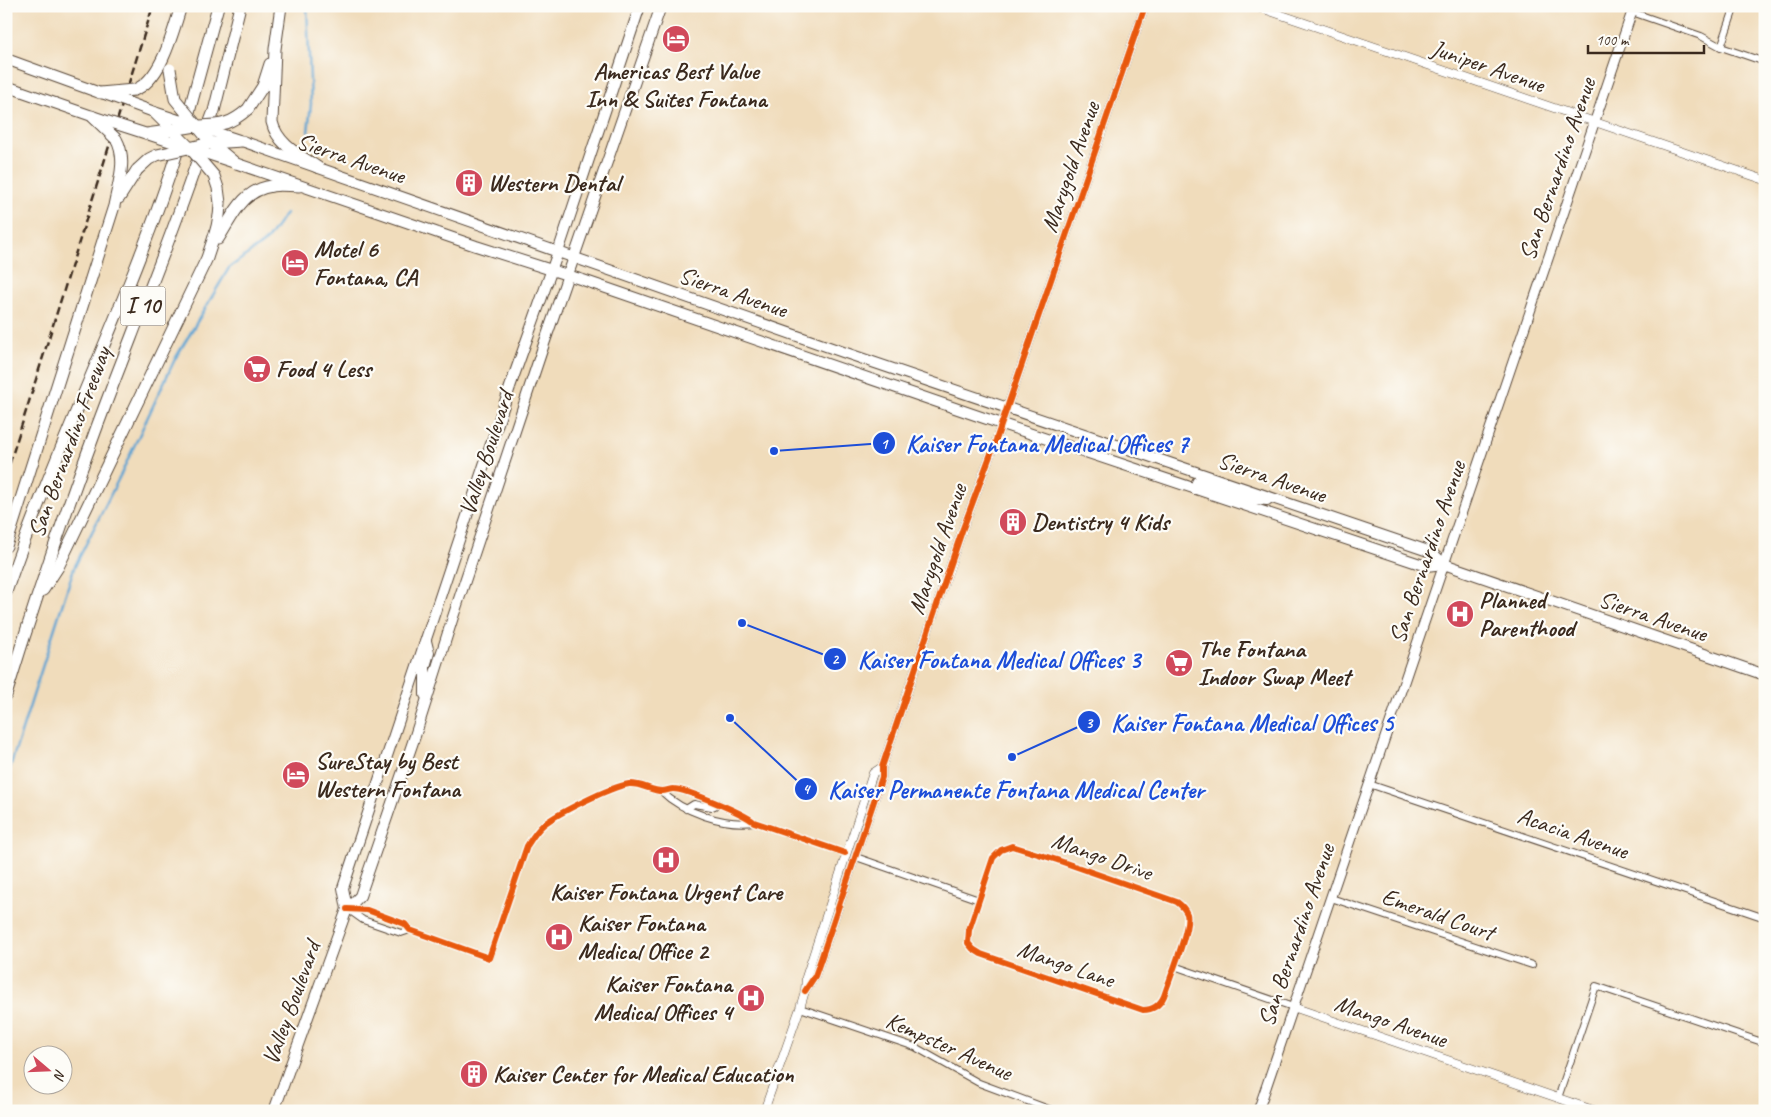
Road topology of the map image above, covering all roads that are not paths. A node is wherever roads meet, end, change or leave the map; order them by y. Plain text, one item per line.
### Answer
1 (181, 6) edge
2 (218, 6) edge
3 (240, 6) edge
4 (281, 6) edge
5 (640, 6) edge
6 (661, 6) edge
7 (1145, 6) edge
8 (1255, 6) edge
9 (1736, 6) edge
10 (1633, 9) edge
11 (174, 30) junction
12 (1721, 47) junction
13 (275, 49) junction
14 (6, 59) edge
15 (1765, 62) edge
16 (6, 86) edge
17 (100, 93) junction
18 (154, 112) junction
19 (92, 116) junction
20 (1594, 122) junction
21 (198, 126) junction
22 (173, 131) junction
23 (147, 134) junction
24 (242, 141) junction
25 (211, 143) junction
26 (190, 148) junction
27 (235, 164) junction
28 (316, 167) junction
29 (1765, 180) edge
30 (299, 186) junction
31 (114, 206) junction
32 (558, 252) junction
33 (207, 258) junction
34 (574, 258) junction
35 (551, 271) junction
36 (567, 275) junction
37 (1007, 408) junction
38 (1002, 423) junction
39 (1195, 488) junction
40 (1278, 500) junction
41 (6, 546) edge
42 (1444, 564) junction
43 (6, 592) edge
44 (35, 602) junction
45 (426, 641) junction
46 (1765, 676) edge
47 (6, 695) edge
48 (425, 706) junction
49 (882, 767) junction
50 (1370, 784) junction
51 (661, 791) junction
52 (719, 804) junction
53 (686, 808) junction
54 (754, 822) junction
55 (845, 854) junction
56 (856, 857) junction
57 (1331, 898) junction
58 (979, 900) junction
59 (347, 909) junction
60 (1765, 918) edge
61 (410, 930) junction
62 (821, 959) junction
63 (1532, 965) dead end
64 (1174, 966) junction
65 (805, 991) junction
66 (1293, 1007) junction
67 (800, 1008) junction
68 (1765, 1043) edge
69 (1558, 1098) junction
70 (1571, 1102) junction
71 (274, 1111) edge
72 (764, 1111) edge
73 (1054, 1111) edge
74 (1258, 1111) edge
75 (1569, 1111) edge
76 (1596, 1111) edge

1 - 11 highway
2 - 43 highway, San Bernardino Freeway / I 10
3 - 44 highway, San Bernardino Freeway / I 10
4 - 13 highway
5 - 32 main road, Valley Boulevard
6 - 34 main road, Valley Boulevard
7 - 37 street, Marygold Avenue
8 - 20 street, Juniper Avenue
9 - 12 street
10 - 12 street
10 - 20 main road, San Bernardino Avenue
11 - 17 highway, bridge
11 - 21 highway, bridge
12 - 15 street
13 - 21 highway, bridge
13 - 28 highway
14 - 17 main road, Sierra Avenue
16 - 19 main road, Sierra Avenue
17 - 18 main road, Sierra Avenue, bridge
18 - 21 main road, Sierra Avenue, bridge
18 - 22 highway, bridge
19 - 23 main road, Sierra Avenue, bridge
19 - 31 highway, bridge
20 - 29 street, Juniper Avenue
20 - 42 main road, San Bernardino Avenue
21 - 22 highway, bridge
21 - 24 main road, Sierra Avenue, bridge
21 - 25 highway, bridge
22 - 23 highway, bridge
22 - 26 highway, bridge
23 - 26 main road, Sierra Avenue, bridge
24 - 25 highway, bridge
24 - 28 main road, Sierra Avenue
25 - 26 highway, bridge
25 - 27 highway, bridge
26 - 27 main road, Sierra Avenue, bridge
26 - 31 highway, bridge
26 - 33 highway, bridge
27 - 30 main road, Sierra Avenue
28 - 32 main road, Sierra Avenue
30 - 33 highway
30 - 35 main road, Sierra Avenue
31 - 41 highway
32 - 34 main road, Sierra Avenue
32 - 35 main road, Valley Boulevard
33 - 44 highway
34 - 36 main road, Valley Boulevard
34 - 37 main road, Sierra Avenue
35 - 36 main road, Sierra Avenue
35 - 45 main road, Valley Boulevard
36 - 38 main road, Sierra Avenue
36 - 48 main road, Valley Boulevard
37 - 38 street, Marygold Avenue
37 - 40 main road, Sierra Avenue
38 - 39 main road, Sierra Avenue
38 - 49 street, Marygold Avenue
39 - 40 main road
39 - 42 main road, Sierra Avenue
40 - 42 main road, Sierra Avenue
42 - 46 main road, Sierra Avenue
42 - 50 main road, San Bernardino Avenue
44 - 47 highway, San Bernardino Freeway / I 10
45 - 48 main road
45 - 59 main road, Valley Boulevard
48 - 59 main road, Valley Boulevard
49 - 55 street
49 - 56 street, Marygold Avenue
50 - 57 main road, San Bernardino Avenue
50 - 60 street, Acacia Avenue
51 - 52 street
51 - 53 street
51 - 61 street
52 - 53 street
52 - 54 street
53 - 54 street
54 - 55 street
55 - 62 street
55 - 65 street, Marygold Avenue
56 - 58 street
56 - 62 street, Marygold Avenue
57 - 63 street, Emerald Court
57 - 66 main road, San Bernardino Avenue
58 - 64 street, Mango Lane
58 - 64 street, Mango Drive
59 - 61 street
59 - 61 street
59 - 71 main road, Valley Boulevard
62 - 65 street, Marygold Avenue
64 - 66 street, Mango Avenue
65 - 67 street, Marygold Avenue
66 - 69 street, Mango Avenue
66 - 74 main road, San Bernardino Avenue
67 - 72 street, Marygold Avenue
67 - 73 street, Kempster Avenue
68 - 69 street
69 - 70 street, Mango Avenue
70 - 75 street
70 - 76 street, Mango Avenue

